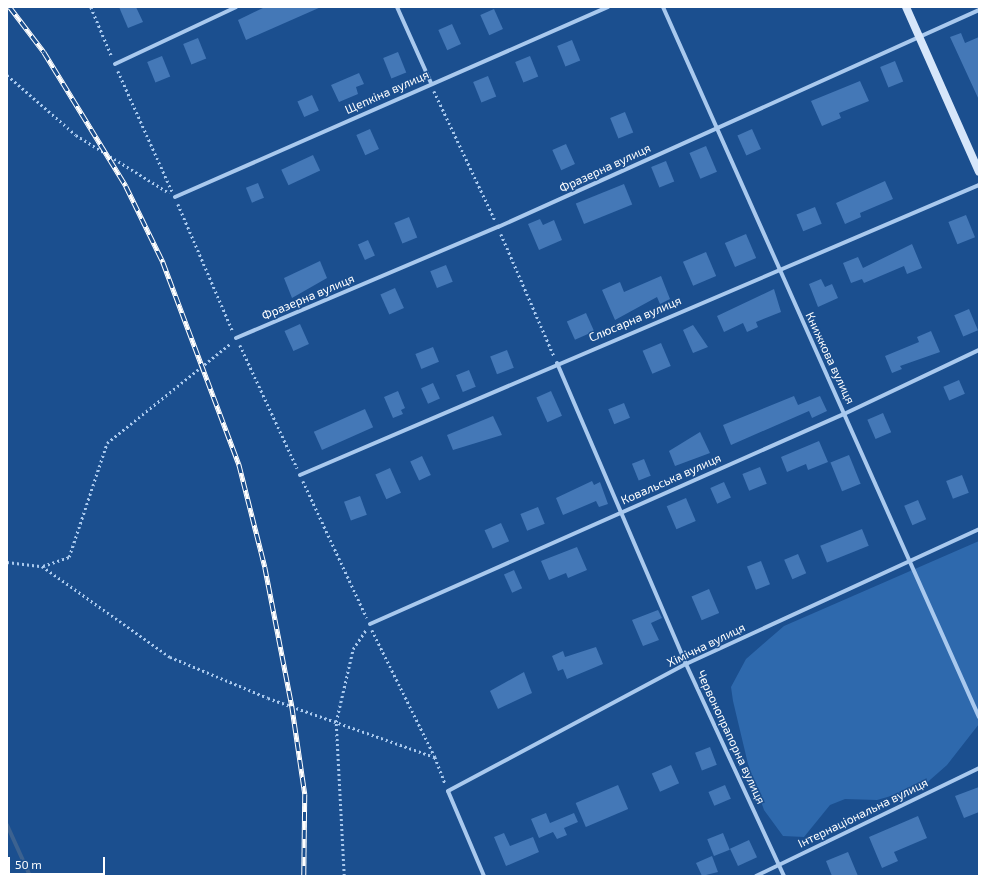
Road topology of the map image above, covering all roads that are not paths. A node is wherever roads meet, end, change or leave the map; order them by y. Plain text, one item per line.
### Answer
1 (236, 7) edge
2 (397, 7) edge
3 (608, 7) edge
4 (663, 7) edge
5 (906, 7) edge
6 (979, 10) edge
7 (919, 38) junction
8 (115, 64) road end
9 (431, 83) junction
10 (717, 127) junction
11 (979, 172) edge
12 (979, 185) edge
13 (175, 197) road end
14 (777, 269) junction
15 (236, 338) road end
16 (979, 350) edge
17 (557, 363) junction
18 (844, 414) junction
19 (300, 475) road end
20 (619, 513) junction
21 (979, 529) edge
22 (910, 560) junction
23 (370, 624) road end
24 (686, 664) junction
25 (979, 717) edge
26 (979, 768) edge
27 (779, 866) junction
28 (484, 876) edge
29 (756, 876) edge
30 (784, 876) edge

1 - 8 street
2 - 9 street
3 - 9 street, Щепкіна вулиця
4 - 10 street, Книжкова вулиця
5 - 7 street
6 - 7 street, Фразерна вулиця
7 - 10 street, Фразерна вулиця
7 - 11 street
9 - 13 street, Щепкіна вулиця
10 - 14 street, Книжкова вулиця
10 - 15 street, Фразерна вулиця
12 - 14 street, Слюсарна вулиця
14 - 17 street, Слюсарна вулиця
14 - 18 street, Книжкова вулиця
16 - 18 street, Ковальська вулиця
17 - 19 street, Слюсарна вулиця
17 - 20 street, Червонопрапорна вулиця
18 - 20 street, Ковальська вулиця
18 - 22 street, Книжкова вулиця
20 - 23 street, Ковальська вулиця
20 - 24 street, Червонопрапорна вулиця
21 - 22 street, Хімічна вулиця
22 - 24 street, Хімічна вулиця
22 - 25 street, Книжкова вулиця
24 - 27 street, Червонопрапорна вулиця
24 - 28 street, Хімічна вулиця
26 - 27 street, Інтернаціональна вулиця
27 - 29 street, Інтернаціональна вулиця
27 - 30 street, Червонопрапорна вулиця

